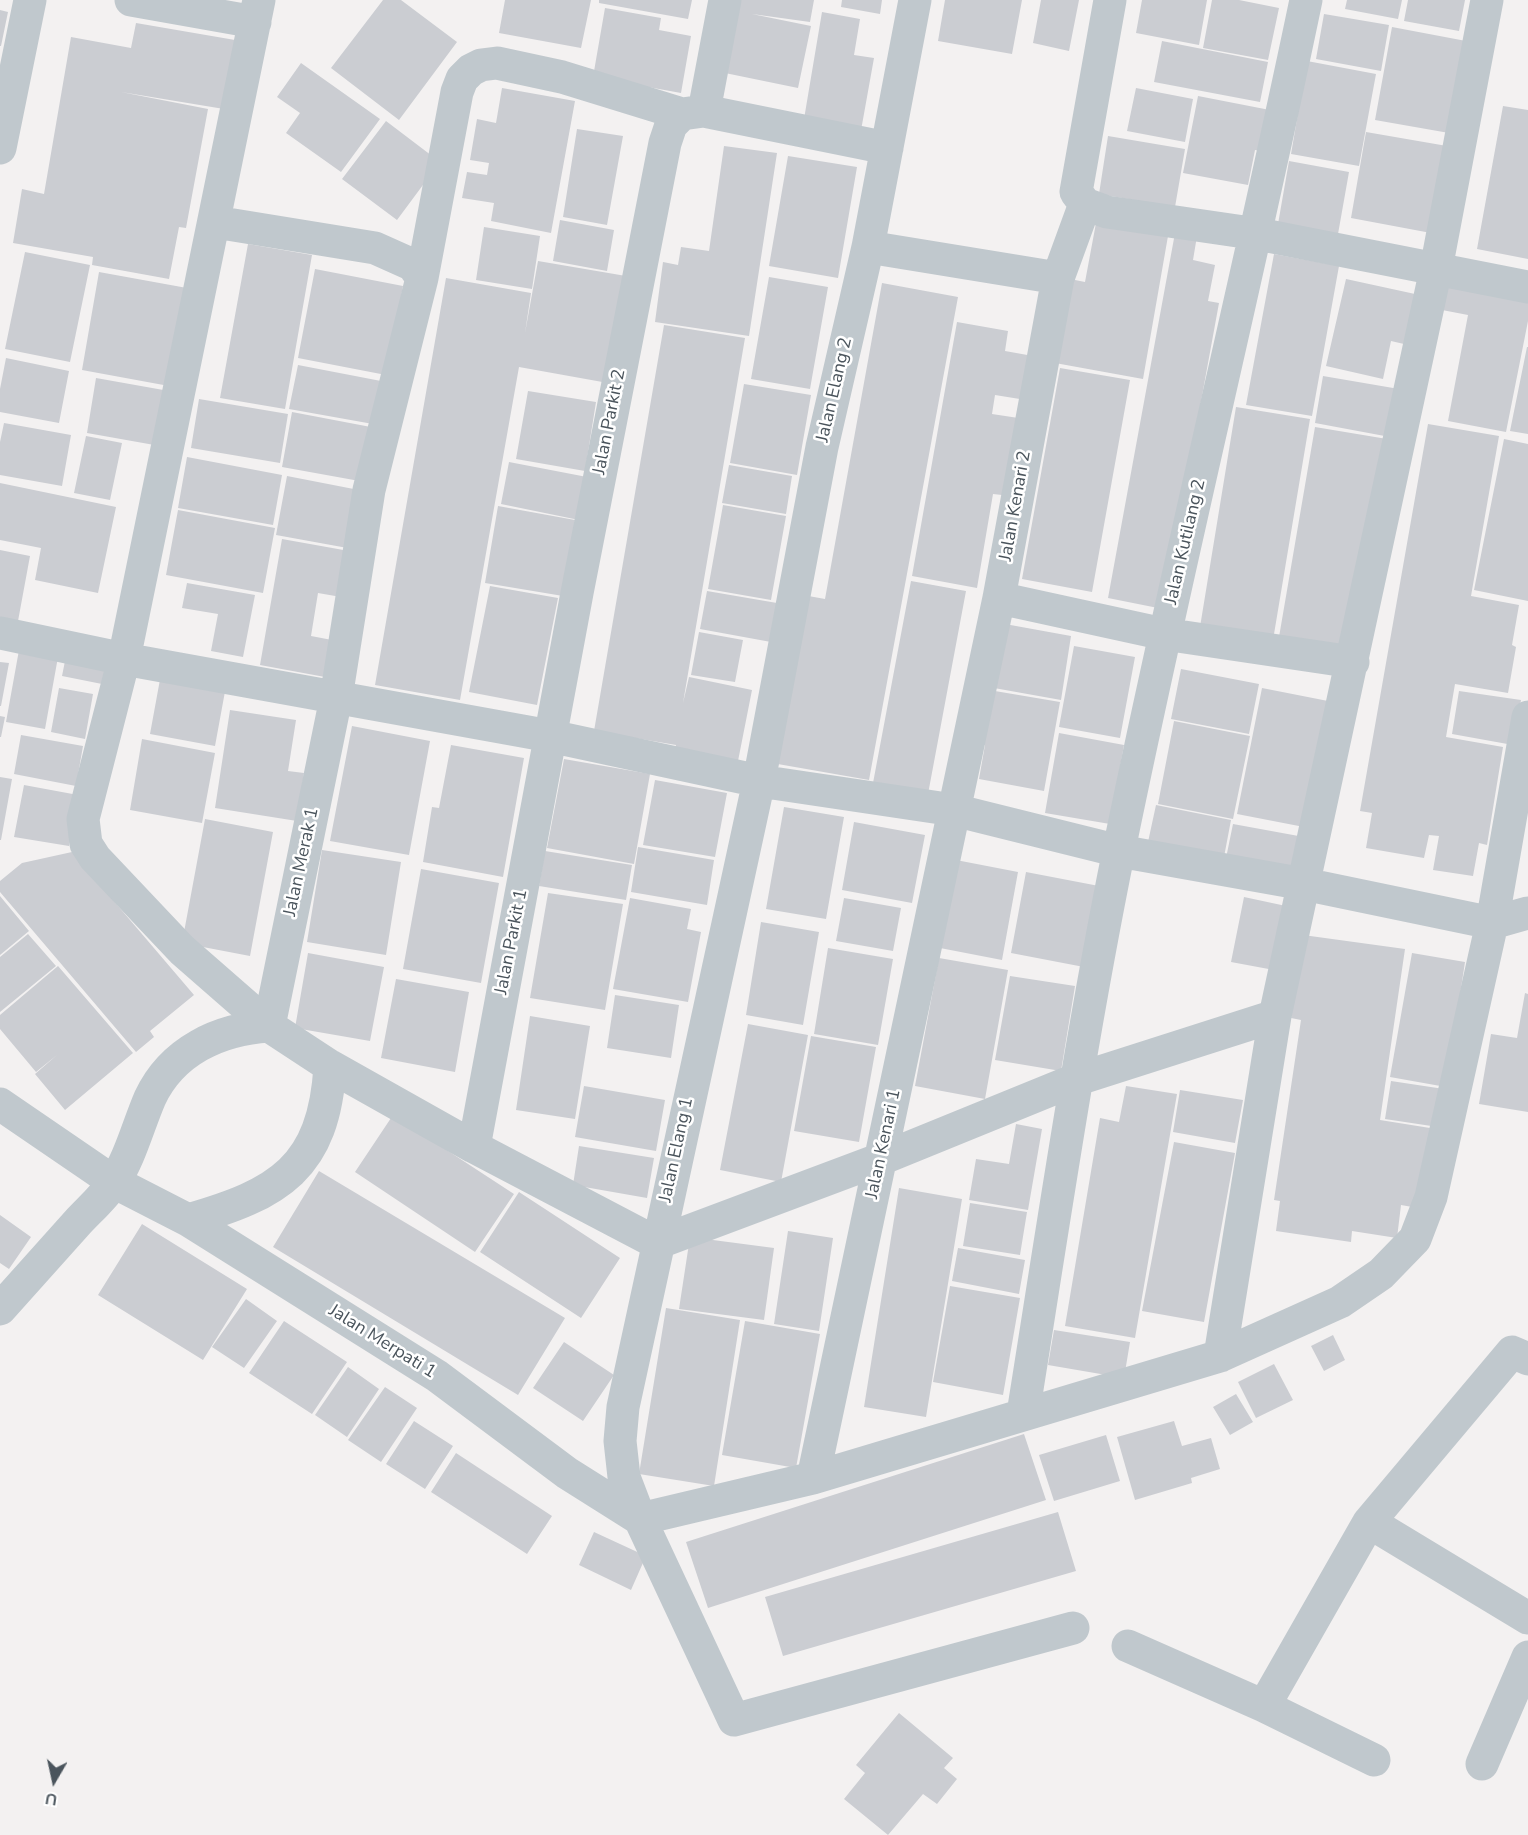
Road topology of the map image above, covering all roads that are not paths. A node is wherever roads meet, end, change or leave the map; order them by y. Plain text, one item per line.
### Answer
1 (30, 0) edge
2 (131, 0) edge
3 (725, 0) edge
4 (915, 0) edge
5 (1110, 0) edge
6 (1306, 0) edge
7 (1487, 0) edge
8 (257, 11) edge
9 (693, 113) junction
10 (0, 148) edge
11 (887, 148) junction
12 (1085, 204) junction
13 (214, 222) junction
14 (1257, 234) junction
15 (868, 247) junction
16 (1436, 269) junction
17 (422, 278) junction
18 (1058, 278) junction
19 (1528, 287) edge
20 (999, 598) junction
21 (0, 633) edge
22 (1164, 634) junction
23 (124, 659) junction
24 (1353, 662) junction
25 (336, 698) junction
26 (1528, 717) edge
27 (550, 736) junction
28 (759, 780) junction
29 (954, 810) junction
30 (1119, 851) junction
31 (1304, 884) junction
32 (1528, 913) edge
33 (1492, 923) junction
34 (1275, 1016) junction
35 (269, 1026) junction
36 (330, 1066) junction
37 (1076, 1080) junction
38 (0, 1104) edge
39 (474, 1147) junction
40 (881, 1159) junction
41 (114, 1182) junction
42 (188, 1220) junction
43 (657, 1243) junction
44 (0, 1308) edge
45 (1220, 1356) junction
46 (1528, 1359) edge
47 (1023, 1414) junction
48 (813, 1478) junction
49 (640, 1519) junction
50 (1369, 1522) junction
51 (1528, 1618) edge
52 (1073, 1628) dead end
53 (1128, 1646) dead end
54 (1528, 1657) edge
55 (1264, 1706) junction
56 (1374, 1760) dead end
57 (1482, 1764) dead end

1 - 10 street
2 - 8 street
3 - 9 street, Jalan Parkit 2
4 - 11 street, Jalan Elang 2
5 - 12 street
6 - 14 street, Jalan Kutilang 2
7 - 16 street
8 - 13 street
9 - 11 street, Jalan Merak 1
9 - 17 street, Jalan Merak 1
9 - 27 street, Jalan Parkit 2
11 - 15 street, Jalan Elang 2
12 - 14 street
12 - 18 street, Jalan Kenari 2
13 - 17 street
13 - 23 street
14 - 16 street
14 - 22 street, Jalan Kutilang 2
15 - 18 street
15 - 28 street, Jalan Elang 2
16 - 19 street
16 - 24 street
17 - 25 street, Jalan Merak 1
18 - 20 street, Jalan Kenari 2
20 - 22 street
20 - 29 street, Jalan Kenari 2
21 - 23 street
22 - 24 street
22 - 30 street, Jalan Kutilang 2
23 - 25 street
23 - 35 street
24 - 31 street
25 - 27 street
25 - 35 street, Jalan Merak 1
26 - 33 street
27 - 28 street
27 - 39 street, Jalan Parkit 1
28 - 29 street
28 - 43 street, Jalan Elang 1
29 - 30 street
29 - 40 street, Jalan Kenari 1
30 - 31 street
30 - 37 street, Jalan Kutilang 2
31 - 33 street
31 - 34 street
32 - 33 street
33 - 45 street
34 - 37 street
34 - 45 street
35 - 36 street
35 - 41 street
36 - 39 street
36 - 42 street
37 - 40 street
37 - 47 street, Jalan Kutilang 2
38 - 41 street, Jalan Merpati 1
39 - 43 street
40 - 43 street
40 - 48 street, Jalan Kenari 1
41 - 42 street, Jalan Merpati 1
41 - 44 street
42 - 49 street, Jalan Merpati 1
43 - 49 street, Jalan Elang 1
45 - 47 street
46 - 50 street
47 - 48 street
48 - 49 street
49 - 52 street, Jalan Elang 1
50 - 51 street
50 - 55 street
53 - 55 street
54 - 57 street
55 - 56 street

